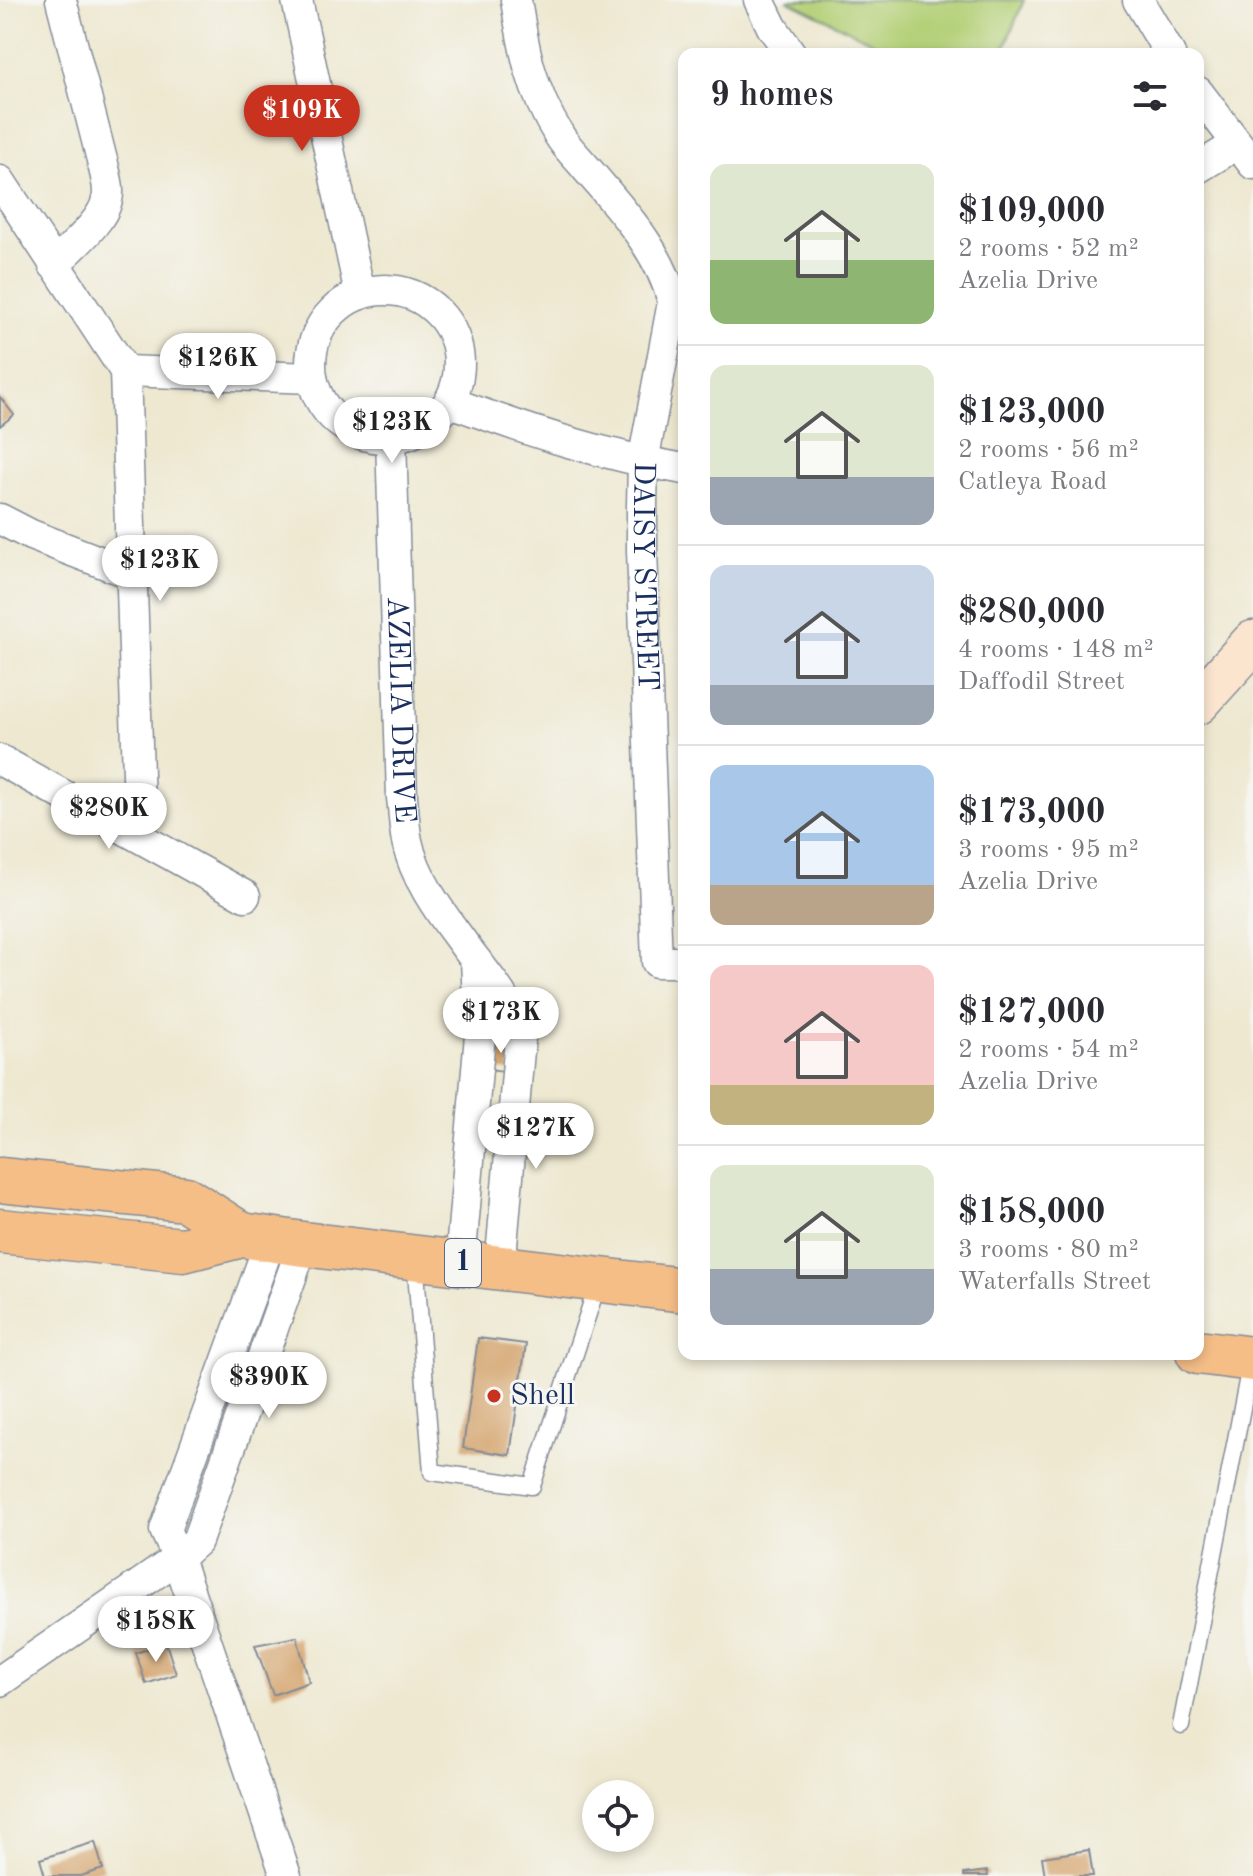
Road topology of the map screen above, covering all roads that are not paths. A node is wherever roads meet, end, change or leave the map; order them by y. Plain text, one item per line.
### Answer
1 (61, 0) edge
2 (297, 0) edge
3 (516, 0) edge
4 (759, 0) edge
5 (1138, 0) edge
6 (787, 48) edge
7 (1166, 48) edge
8 (1204, 100) edge
9 (1245, 154) edge
10 (1204, 166) edge
11 (0, 181) edge
12 (54, 265) junction
13 (360, 294) junction
14 (125, 371) junction
15 (312, 378) junction
16 (450, 402) junction
17 (391, 438) junction
18 (643, 462) junction
19 (678, 468) edge
20 (0, 519) edge
21 (132, 574) junction
22 (1253, 642) edge
23 (1204, 696) edge
24 (0, 760) edge
25 (140, 837) junction
26 (245, 896) dead end
27 (476, 961) junction
28 (671, 962) edge
29 (476, 1089) junction
30 (516, 1093) junction
31 (0, 1180) edge
32 (0, 1231) edge
33 (272, 1239) junction
34 (415, 1257) junction
35 (480, 1265) junction
36 (599, 1279) junction
37 (678, 1289) edge
38 (1253, 1347) edge
39 (1204, 1353) edge
40 (1252, 1359) edge
41 (178, 1558) junction
42 (0, 1681) edge
43 (1181, 1726) dead end
44 (286, 1876) edge

1 - 12 street
2 - 13 street
3 - 18 street, DAISY STREET
4 - 6 street
5 - 7 street
8 - 9 street
9 - 10 street
11 - 12 street
12 - 14 street
13 - 15 street
13 - 16 street
14 - 15 street
14 - 21 street
15 - 17 street
16 - 17 street
16 - 18 street
17 - 27 street, AZELIA DRIVE
18 - 19 street
18 - 28 street, DAISY STREET
20 - 21 street
21 - 25 street
22 - 23 main road
24 - 25 street
25 - 26 street
27 - 29 street
27 - 30 street, AZELIA DRIVE
29 - 30 street
29 - 35 street
30 - 35 street, AZELIA DRIVE
31 - 33 highway, 1
32 - 33 highway, 1
33 - 34 highway, 1
33 - 41 street
34 - 35 highway, 1
34 - 36 lane
35 - 36 highway, 1
36 - 37 highway, 1
38 - 40 lane
39 - 40 highway
40 - 43 lane
41 - 42 street
41 - 44 street

